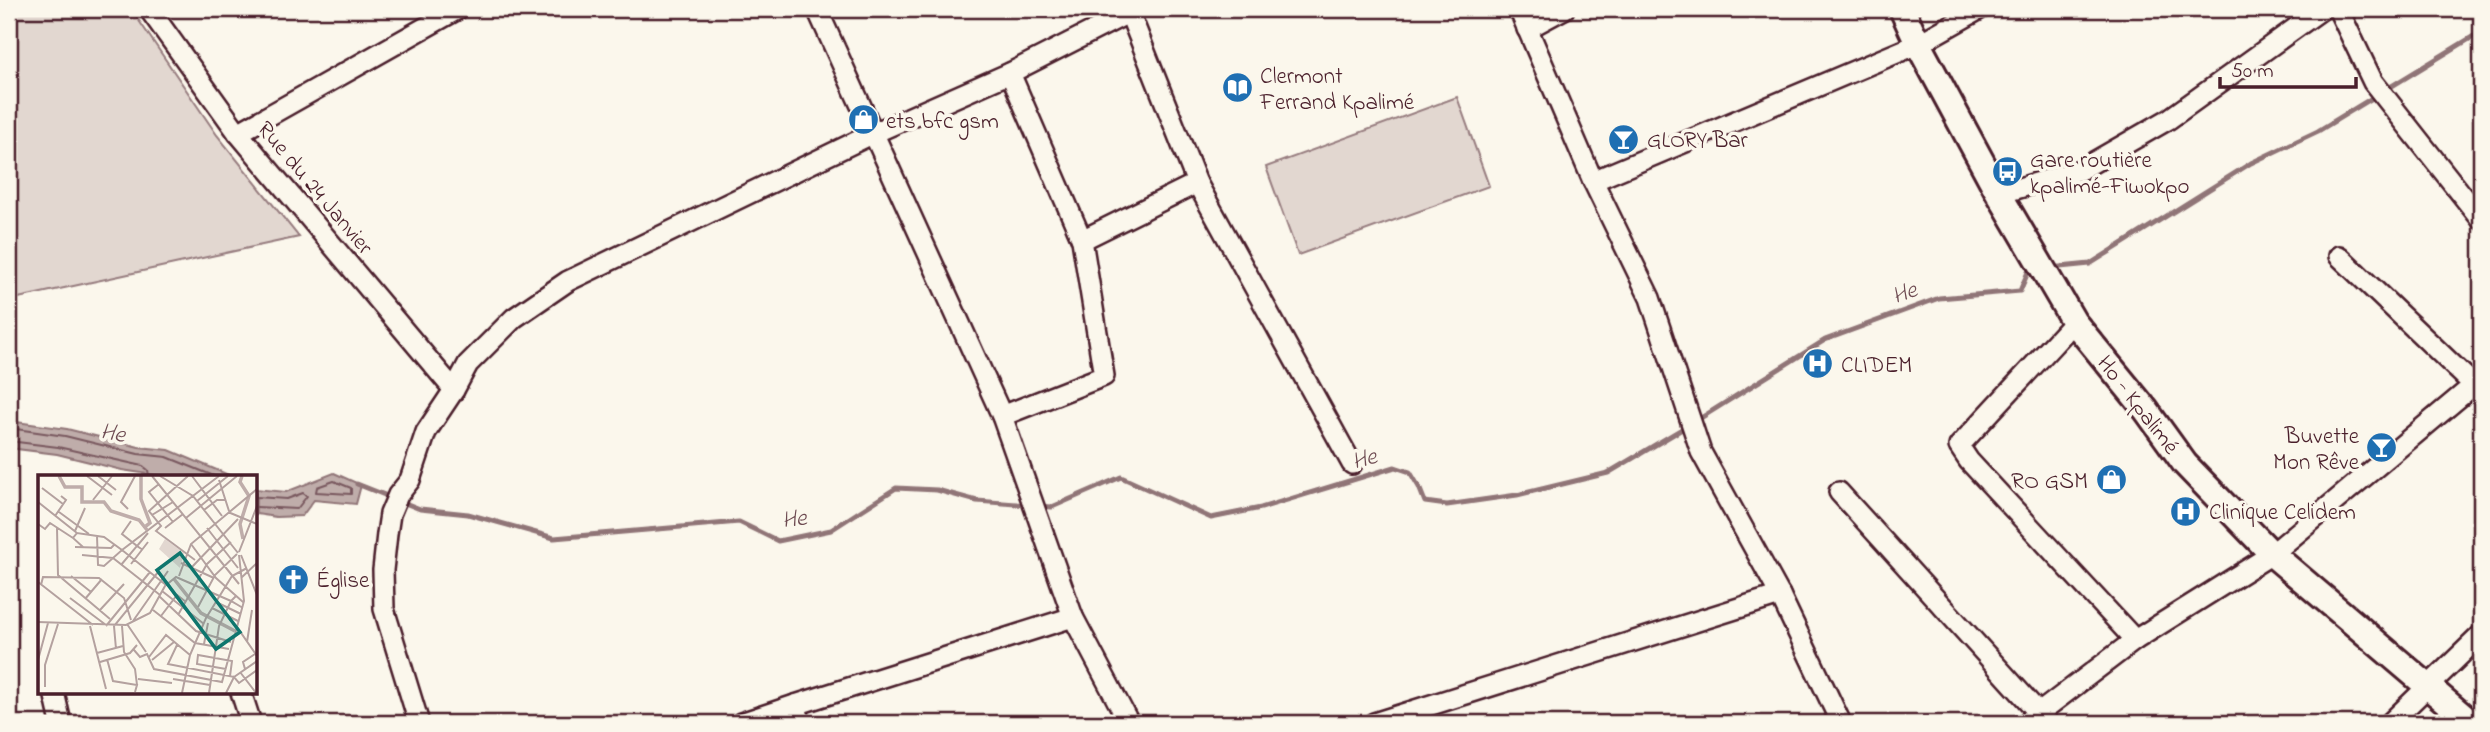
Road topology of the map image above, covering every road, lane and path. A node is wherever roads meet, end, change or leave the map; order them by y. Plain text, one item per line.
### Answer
1 (149, 9) edge
2 (458, 9) edge
3 (817, 9) edge
4 (1519, 9) edge
5 (1564, 9) edge
6 (1902, 9) edge
7 (1980, 9) edge
8 (2322, 9) edge
9 (2338, 9) edge
10 (1131, 10) edge
11 (1527, 29) junction
12 (1918, 44) junction
13 (1010, 73) junction
14 (238, 133) junction
15 (874, 134) junction
16 (1593, 181) junction
17 (1196, 183) junction
18 (1999, 194) junction
19 (2481, 219) edge
20 (1082, 240) junction
21 (2339, 256) dead end
22 (2074, 322) junction
23 (2479, 385) edge
24 (454, 390) junction
25 (1002, 416) junction
26 (1352, 464) dead end
27 (1839, 492) dead end
28 (2272, 554) junction
29 (1780, 595) junction
30 (1073, 617) junction
31 (2481, 635) edge
32 (2136, 640) junction
33 (2428, 687) junction
34 (54, 694) edge
35 (242, 694) edge
36 (798, 714) edge
37 (2037, 720) edge
38 (61, 723) edge
39 (251, 723) edge
40 (419, 723) edge
41 (741, 723) edge
42 (1129, 723) edge
43 (1374, 723) edge
44 (1841, 723) edge
45 (2389, 723) edge
46 (2471, 723) edge

1 - 14 street, Rue du 24 Janvier
2 - 14 street
3 - 15 street
4 - 11 street
5 - 11 street
6 - 12 main road, Ho - Kpalimé
7 - 12 street
8 - 18 street
9 - 19 street
10 - 13 street
10 - 17 street
11 - 16 street
12 - 16 street
12 - 18 main road, Ho - Kpalimé
13 - 15 street
13 - 20 street
14 - 24 street, Rue du 24 Janvier
15 - 24 street
15 - 25 street
16 - 29 street
17 - 20 street
17 - 26 street
18 - 22 main road, Ho - Kpalimé
20 - 25 street
21 - 23 street
22 - 28 main road, Ho - Kpalimé
22 - 32 street
23 - 28 street
24 - 40 street
25 - 30 street
27 - 37 street
28 - 32 street
28 - 33 main road, Ho - Kpalimé
29 - 43 street
29 - 44 street
30 - 36 street
30 - 42 street
31 - 33 street
32 - 37 street
33 - 45 street
33 - 46 main road, Ho - Kpalimé
34 - 38 street
35 - 39 street
36 - 41 street

